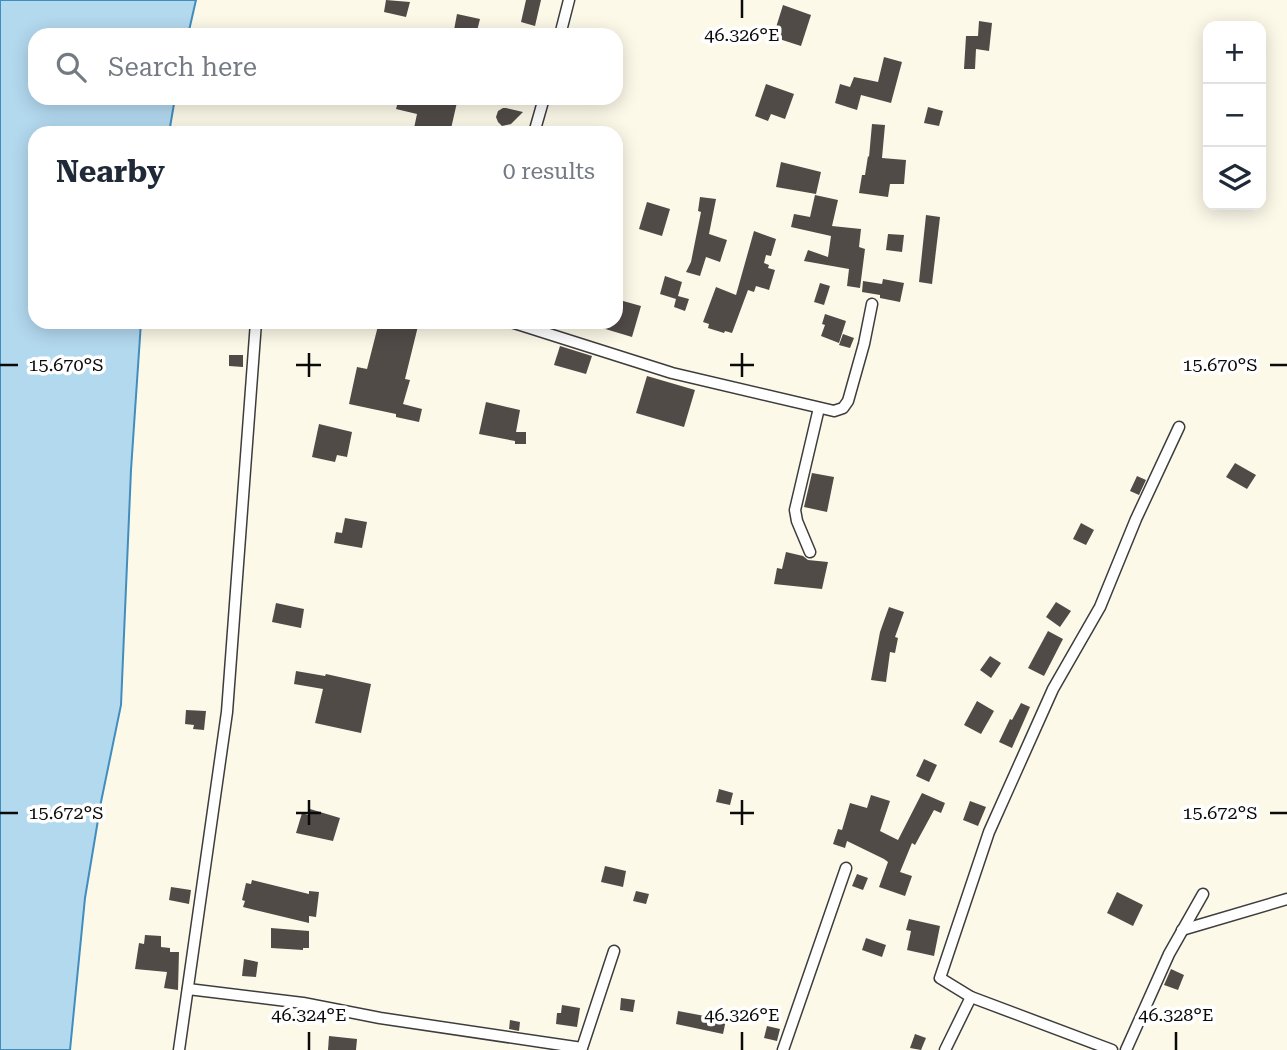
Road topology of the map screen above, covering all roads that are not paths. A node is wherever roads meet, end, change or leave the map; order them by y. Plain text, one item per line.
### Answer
1 (569, 0) edge
2 (562, 28) edge
3 (542, 105) edge
4 (536, 126) edge
5 (872, 304) dead end
6 (255, 329) edge
7 (534, 329) edge
8 (819, 408) junction
9 (1179, 427) dead end
10 (810, 552) dead end
11 (846, 868) dead end
12 (1203, 894) dead end
13 (1287, 899) edge
14 (1182, 930) junction
15 (614, 951) dead end
16 (188, 989) junction
17 (971, 997) junction
18 (179, 1050) edge
19 (783, 1050) edge
20 (945, 1050) edge
21 (1112, 1050) edge
22 (1126, 1050) edge

1 - 2 street
3 - 4 street
5 - 8 street
6 - 16 street
7 - 8 street
8 - 10 street
9 - 17 street
11 - 19 street
12 - 14 street
13 - 14 street
14 - 22 street
15 - 16 street
16 - 18 street
17 - 20 street
17 - 21 street

